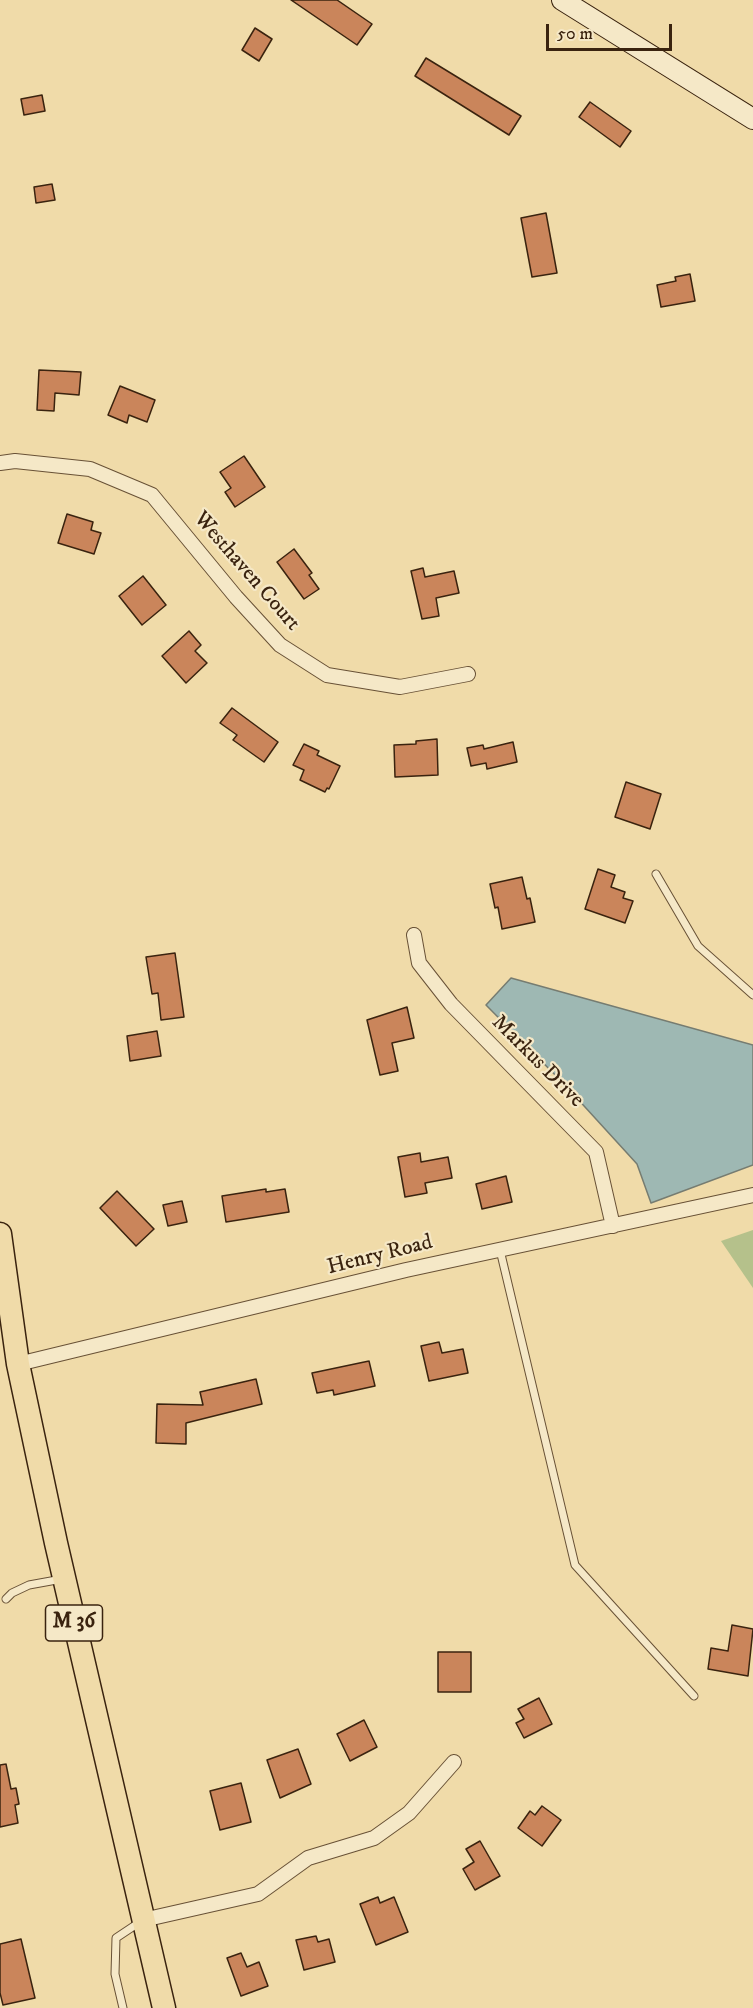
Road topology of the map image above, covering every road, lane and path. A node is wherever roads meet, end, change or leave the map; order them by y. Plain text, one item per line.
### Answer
1 (562, 0) edge
2 (753, 119) edge
3 (0, 463) edge
4 (468, 674) dead end
5 (656, 874) dead end
6 (414, 935) dead end
7 (753, 995) edge
8 (753, 1195) edge
9 (613, 1226) junction
10 (0, 1234) edge
11 (500, 1250) junction
12 (18, 1364) junction
13 (63, 1578) junction
14 (6, 1599) dead end
15 (694, 1696) dead end
16 (454, 1762) dead end
17 (143, 1920) junction
18 (123, 2008) edge
19 (164, 2008) edge

1 - 2 main road
3 - 4 street, Westhaven Court
5 - 7 lane
6 - 9 street, Markus Drive
8 - 9 street, Henry Road
9 - 11 street, Henry Road
10 - 12 main road, M 36
11 - 12 street, Henry Road
11 - 15 lane
12 - 13 main road, M 36
13 - 14 lane
13 - 17 main road, M 36
16 - 17 street
17 - 18 lane
17 - 19 main road, M 36

